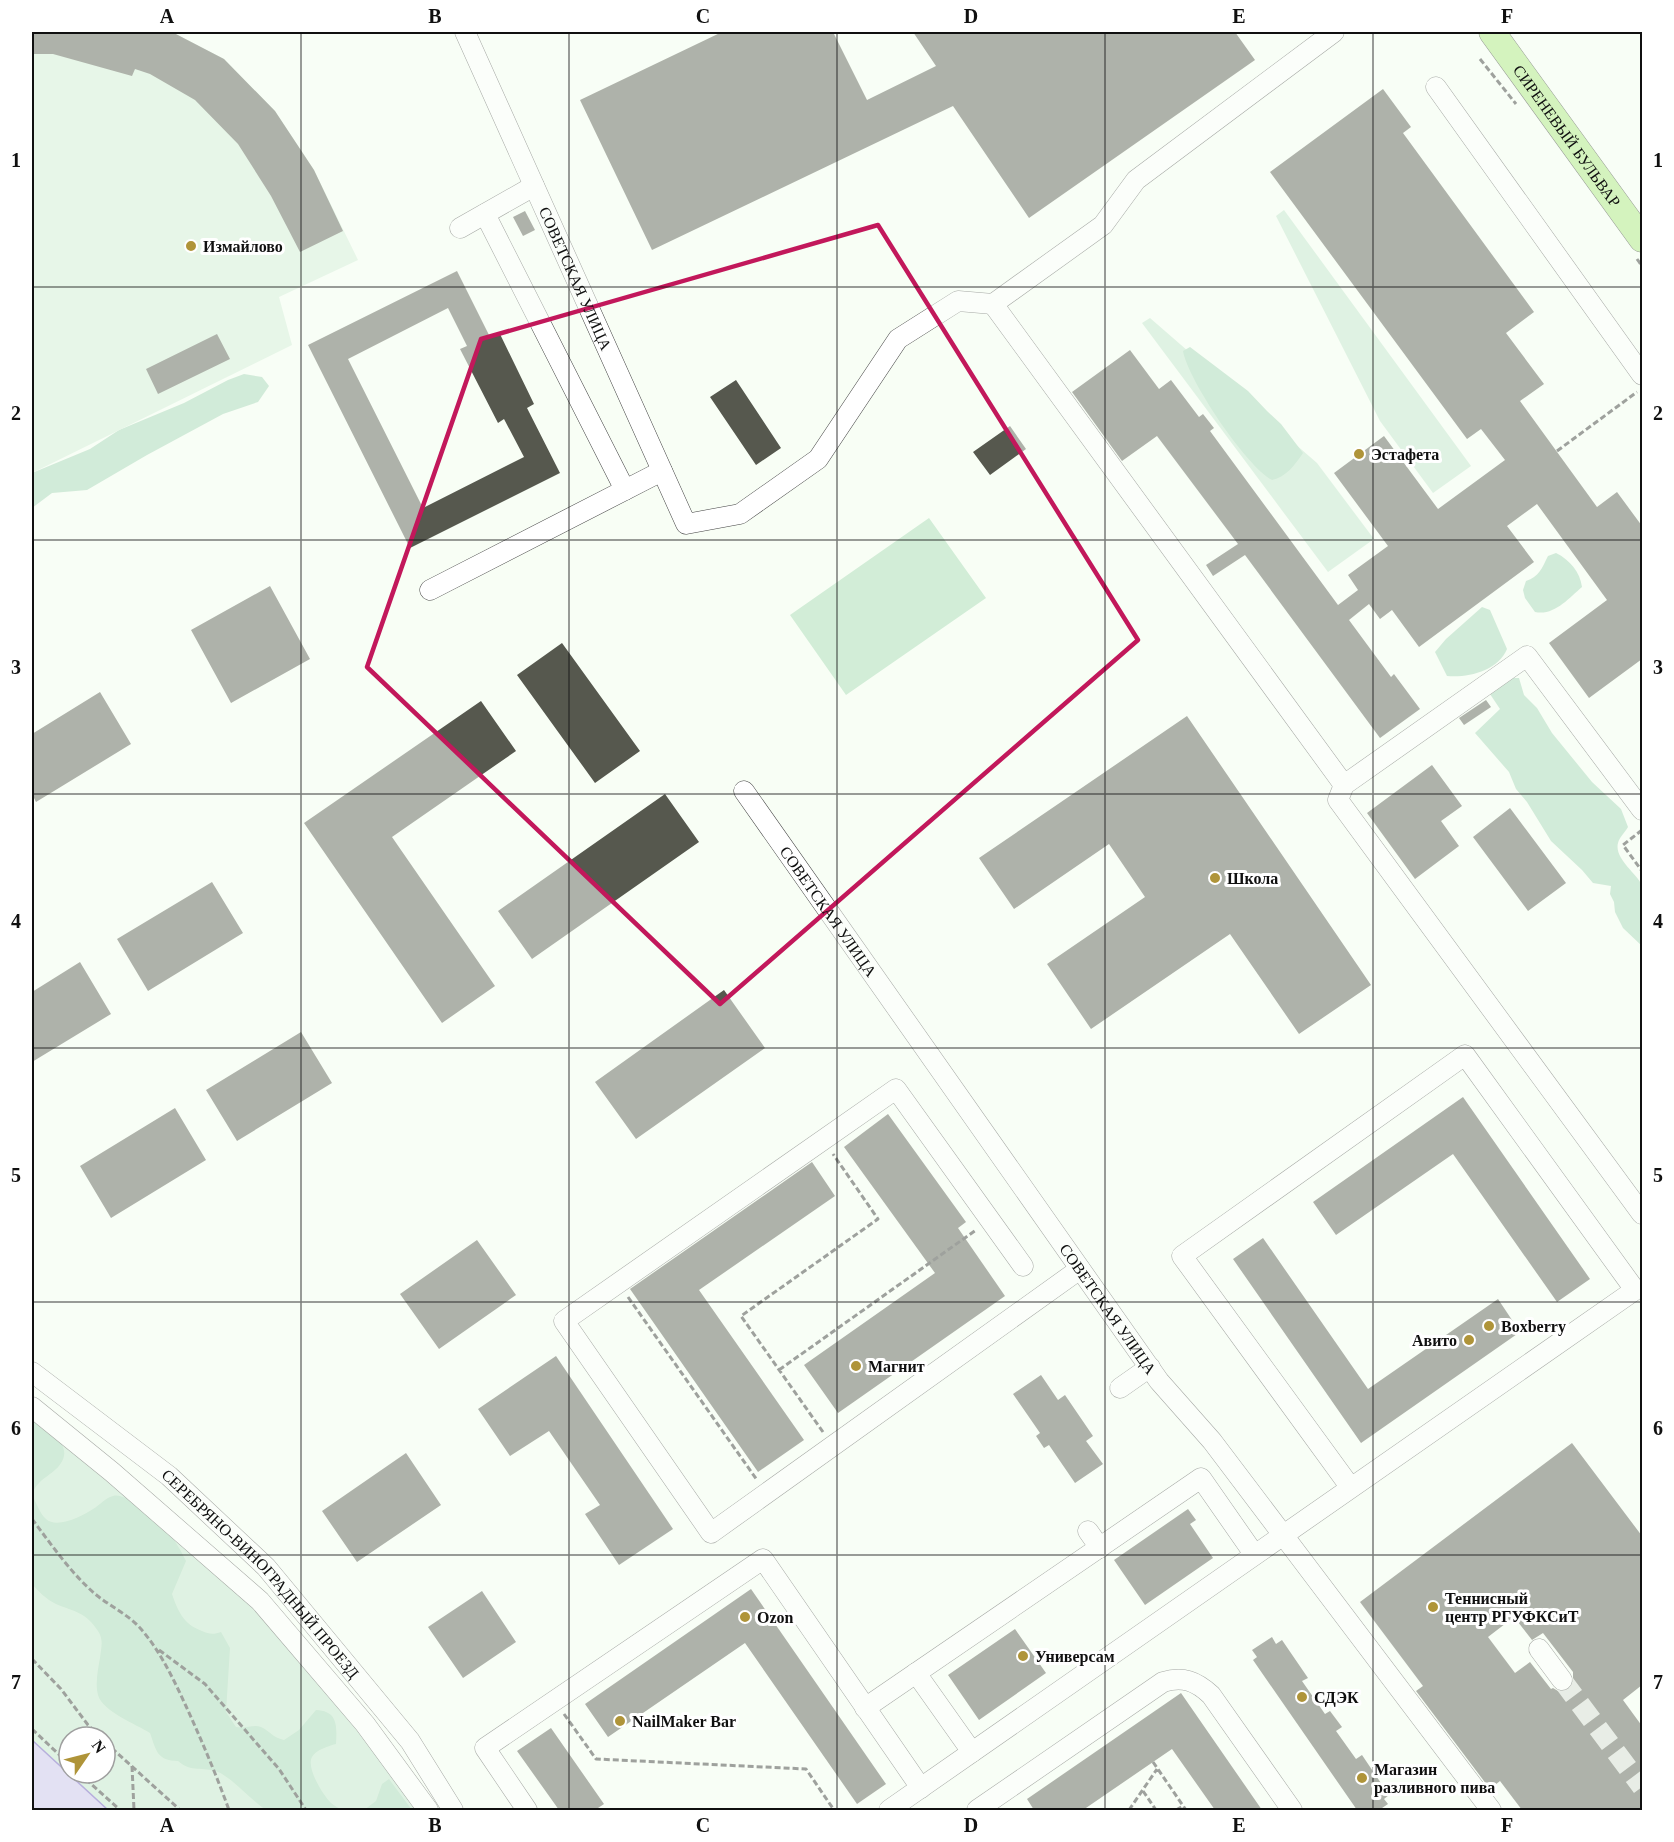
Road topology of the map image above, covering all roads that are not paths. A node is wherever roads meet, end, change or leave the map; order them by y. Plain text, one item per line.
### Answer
1 (465, 32) edge
2 (1334, 32) edge
3 (1492, 32) edge
4 (1436, 87) dead end
5 (534, 186) junction
6 (485, 214) junction
7 (460, 228) dead end
8 (1642, 237) edge
9 (993, 304) junction
10 (1642, 375) edge
11 (662, 471) junction
12 (625, 490) junction
13 (430, 590) dead end
14 (1344, 785) junction
15 (744, 791) dead end
16 (1642, 810) edge
17 (1642, 1214) edge
18 (1023, 1266) dead end
19 (1080, 1269) junction
20 (1150, 1367) junction
21 (32, 1372) edge
22 (1120, 1388) dead end
23 (32, 1407) edge
24 (1350, 1488) junction
25 (1088, 1531) dead end
26 (1283, 1534) junction
27 (1100, 1548) junction
28 (1254, 1554) junction
29 (1539, 1649) dead end
30 (916, 1673) junction
31 (1562, 1680) tunnel mouth
32 (865, 1708) junction
33 (972, 1752) junction
34 (921, 1788) junction
35 (428, 1810) edge
36 (453, 1810) edge
37 (527, 1810) edge
38 (889, 1810) edge
39 (977, 1810) edge
40 (1292, 1810) edge
41 (1491, 1810) edge

1 - 5 street, СОВЕТСКАЯ УЛИЦА
2 - 9 street
3 - 8 main road, СИРЕНЕВЫЙ БУЛЬВАР
4 - 10 street
5 - 6 street
5 - 11 street, СОВЕТСКАЯ УЛИЦА
6 - 7 street
6 - 12 street
9 - 11 street, СОВЕТСКАЯ УЛИЦА
9 - 14 street
11 - 12 street
12 - 13 street
14 - 16 street
14 - 17 street
15 - 19 street, СОВЕТСКАЯ УЛИЦА
18 - 19 street
19 - 20 street, СОВЕТСКАЯ УЛИЦА
20 - 22 street
20 - 26 street, СОВЕТСКАЯ УЛИЦА
21 - 36 street, СЕРЕБРЯНО-ВИНОГРАДНЫЙ ПРОЕЗД
23 - 35 street
24 - 24 street
24 - 26 street
25 - 27 street
26 - 28 street
26 - 41 street, СОВЕТСКАЯ УЛИЦА
27 - 28 street
27 - 30 street
28 - 33 street
29 - 31 street
30 - 32 street
30 - 33 street
32 - 34 street
32 - 37 street
33 - 34 street
34 - 38 street
39 - 40 street

